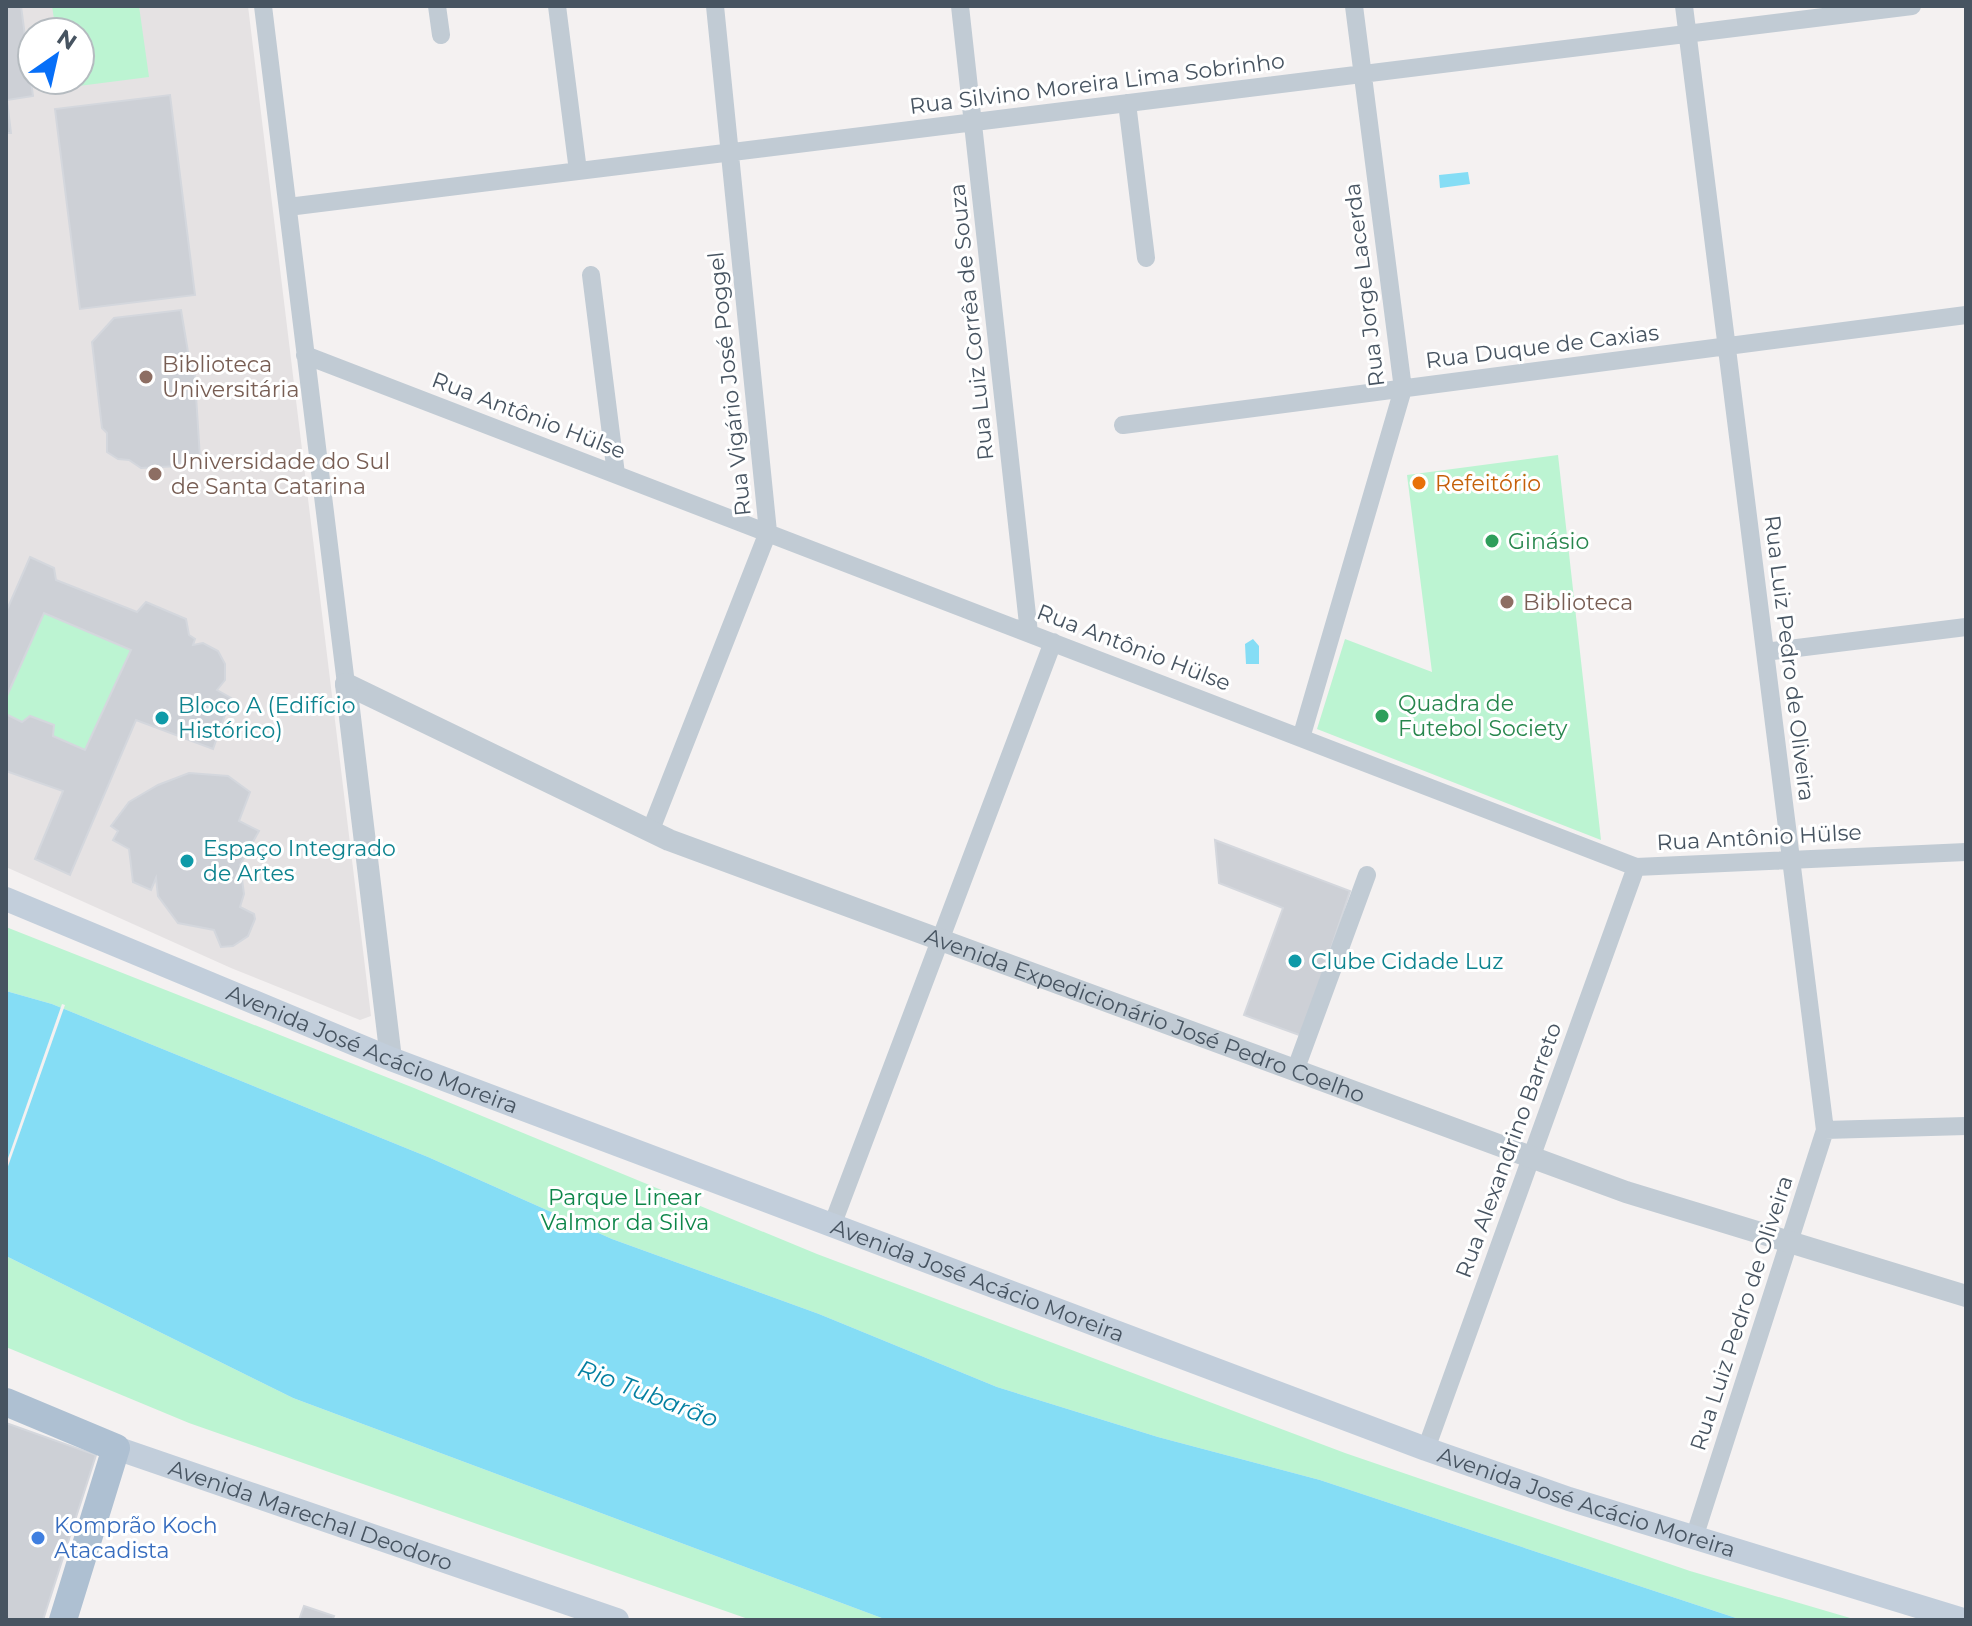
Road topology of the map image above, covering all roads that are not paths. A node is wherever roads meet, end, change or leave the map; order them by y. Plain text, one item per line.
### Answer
1 (263, 6) edge
2 (437, 6) edge
3 (557, 6) edge
4 (715, 6) edge
5 (960, 6) edge
6 (1354, 6) edge
7 (1684, 6) edge
8 (1912, 6) edge
9 (1688, 34) junction
10 (441, 35) dead end
11 (1363, 74) junction
12 (1127, 103) junction
13 (973, 122) junction
14 (729, 152) junction
15 (578, 171) junction
16 (288, 207) junction
17 (1146, 258) dead end
18 (591, 275) dead end
19 (1966, 315) edge
20 (1727, 346) junction
21 (305, 355) junction
22 (1403, 389) junction
23 (1123, 425) dead end
24 (616, 474) junction
25 (768, 532) junction
26 (1966, 627) edge
27 (1029, 633) junction
28 (1053, 642) junction
29 (1765, 652) junction
30 (346, 684) junction
31 (1301, 738) junction
32 (650, 832) junction
33 (1966, 852) edge
34 (1791, 860) junction
35 (1636, 867) junction
36 (1367, 875) dead end
37 (6, 899) edge
38 (940, 941) junction
39 (391, 1059) junction
40 (1295, 1071) junction
41 (1966, 1126) edge
42 (1825, 1130) junction
43 (1531, 1158) junction
44 (833, 1223) junction
45 (1789, 1243) junction
46 (1966, 1296) edge
47 (6, 1402) edge
48 (116, 1448) junction
49 (1426, 1449) junction
50 (1694, 1538) junction
51 (63, 1620) edge
52 (617, 1620) edge
53 (1963, 1620) edge

1 - 16 street
2 - 10 street
3 - 15 street
4 - 14 street, Rua Vigário José Poggel
5 - 13 street, Rua Luiz Corrêa de Souza
6 - 11 street, Rua Jorge Lacerda
7 - 9 street, Rua Luiz Pedro de Oliveira
8 - 9 street, Rua Silvino Moreira Lima Sobrinho
9 - 11 street, Rua Silvino Moreira Lima Sobrinho
9 - 20 street, Rua Luiz Pedro de Oliveira
11 - 12 street, Rua Silvino Moreira Lima Sobrinho
11 - 22 street, Rua Jorge Lacerda
12 - 13 street, Rua Silvino Moreira Lima Sobrinho
12 - 17 street
13 - 14 street, Rua Silvino Moreira Lima Sobrinho
13 - 27 street, Rua Luiz Corrêa de Souza
14 - 15 street, Rua Silvino Moreira Lima Sobrinho
14 - 25 street, Rua Vigário José Poggel
15 - 16 street, Rua Silvino Moreira Lima Sobrinho
16 - 21 street
18 - 24 street
19 - 20 street, Rua Duque de Caxias
20 - 22 street, Rua Duque de Caxias
20 - 29 street, Rua Luiz Pedro de Oliveira
21 - 24 street, Rua Antônio Hülse
21 - 30 street
22 - 23 street, Rua Duque de Caxias
22 - 31 street, Rua Jorge Lacerda
24 - 25 street, Rua Antônio Hülse
25 - 27 street, Rua Antônio Hülse
25 - 32 street, Rua Vigário José Poggel
26 - 29 street
27 - 28 street, Rua Antônio Hülse
28 - 31 street, Rua Antônio Hülse
28 - 38 street
29 - 34 street, Rua Luiz Pedro de Oliveira
30 - 32 street, Avenida Expedicionário José Pedro Coelho
30 - 39 street
31 - 35 street, Rua Antônio Hülse
32 - 38 street, Avenida Expedicionário José Pedro Coelho
33 - 34 street, Rua Antônio Hülse
34 - 35 street, Rua Antônio Hülse
34 - 42 street, Rua Luiz Pedro de Oliveira
35 - 43 street, Rua Alexandrino Barreto
36 - 40 street
37 - 39 main road, Avenida José Acácio Moreira
38 - 40 street, Avenida Expedicionário José Pedro Coelho
38 - 44 street
39 - 44 main road, Avenida José Acácio Moreira
40 - 43 street, Avenida Expedicionário José Pedro Coelho
41 - 42 street
42 - 45 street, Rua Luiz Pedro de Oliveira
43 - 45 street, Avenida Expedicionário José Pedro Coelho
43 - 49 street, Rua Alexandrino Barreto
44 - 49 main road, Avenida José Acácio Moreira
45 - 46 street, Avenida Expedicionário José Pedro Coelho
45 - 50 street, Rua Luiz Pedro de Oliveira
47 - 48 main road, Avenida Marechal Deodoro
48 - 51 main road
48 - 52 main road, Avenida Marechal Deodoro
49 - 50 main road, Avenida José Acácio Moreira
50 - 53 main road, Avenida José Acácio Moreira

